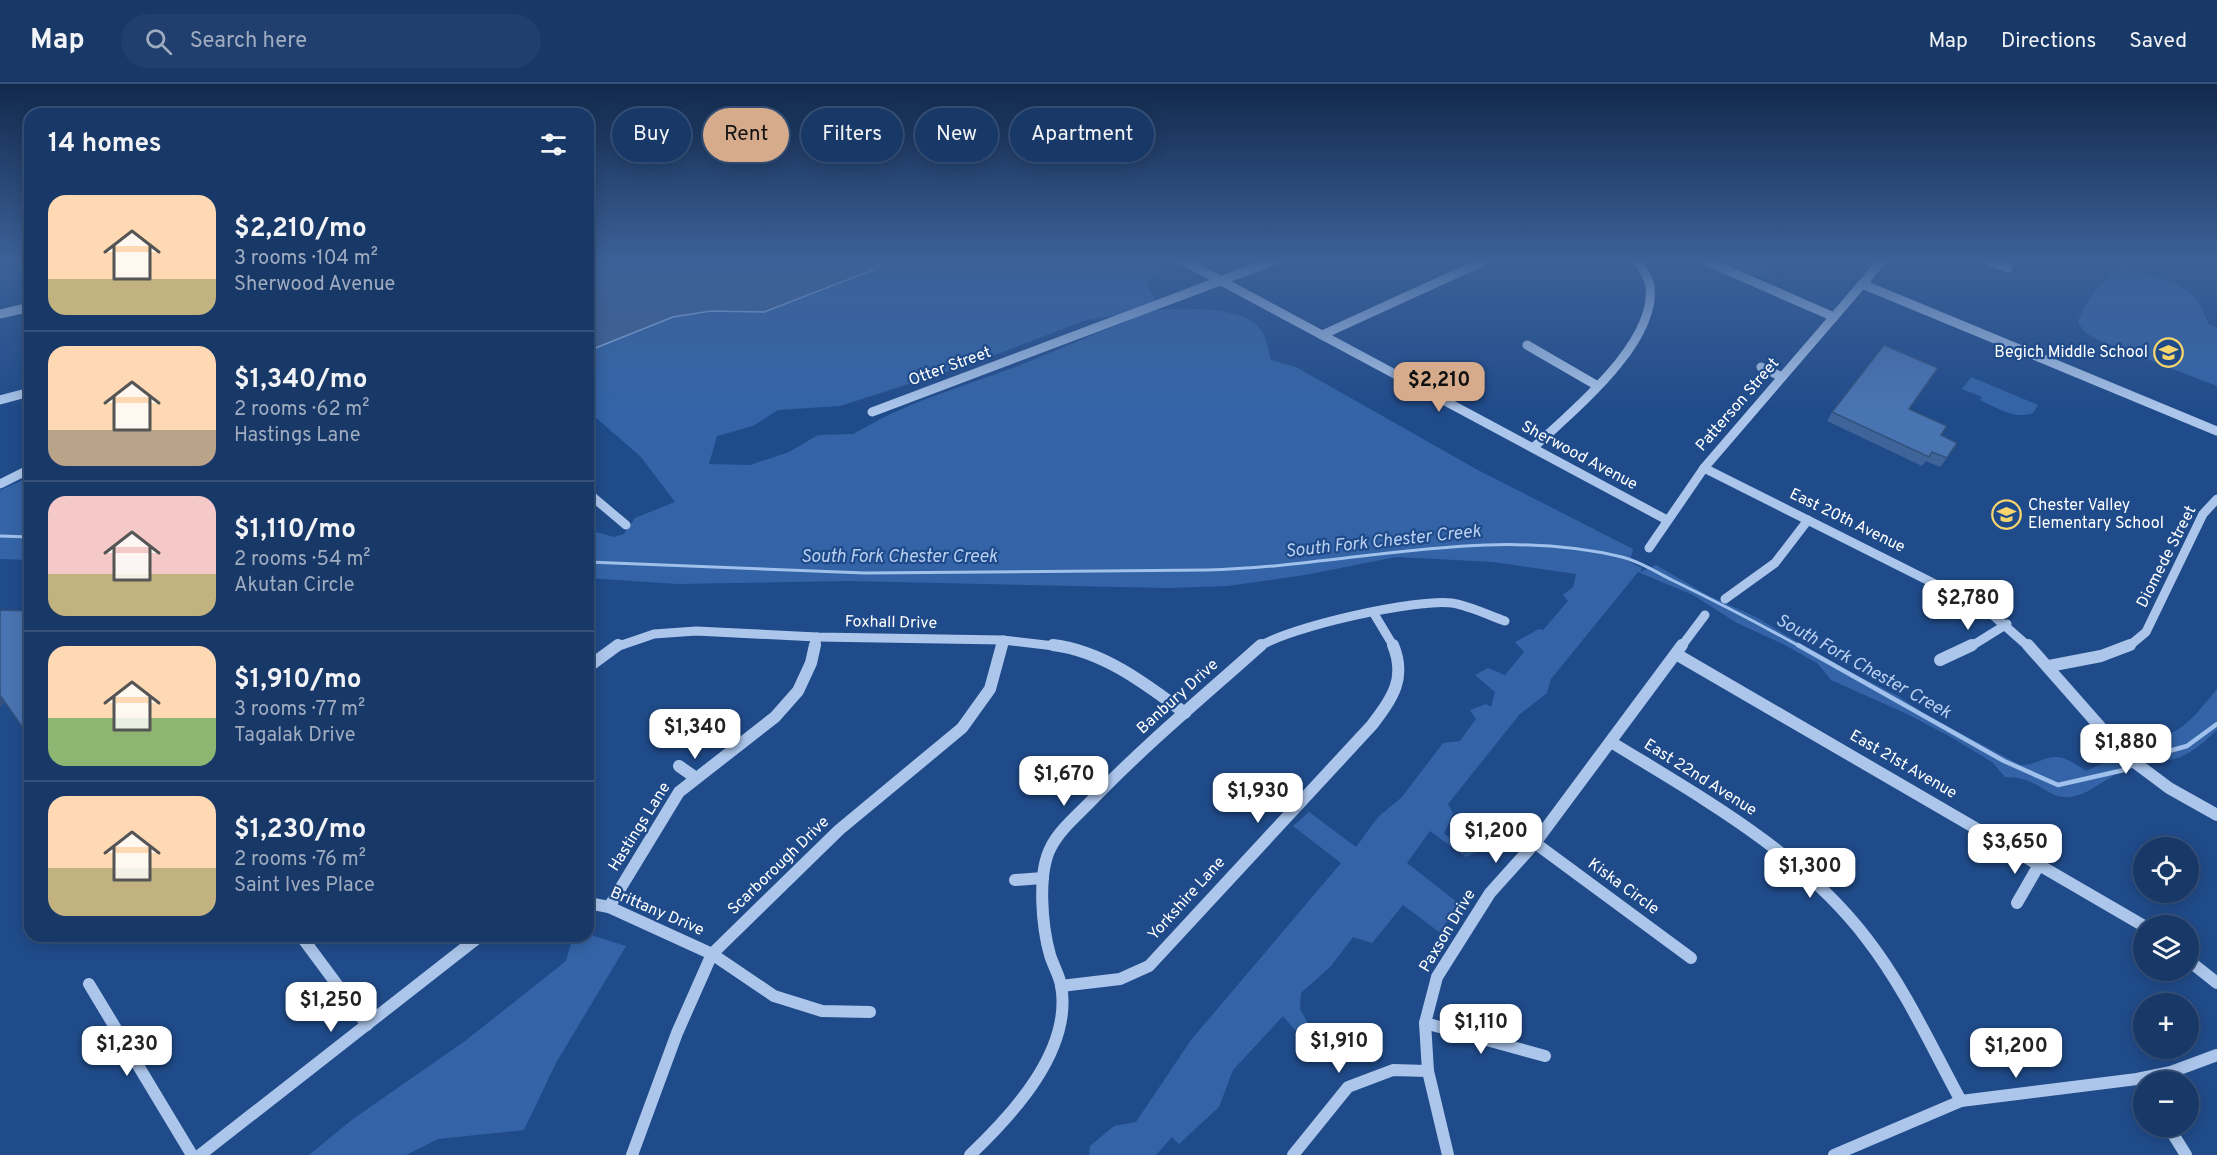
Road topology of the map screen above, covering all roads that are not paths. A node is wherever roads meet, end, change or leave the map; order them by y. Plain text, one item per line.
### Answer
1 (1145, 311) edge
2 (1277, 311) edge
3 (1377, 311) edge
4 (1647, 311) edge
5 (1820, 311) edge
6 (1839, 311) edge
7 (1927, 311) edge
8 (1834, 317) junction
9 (1322, 335) junction
10 (1527, 345) dead end
11 (1761, 367) dead end
12 (1782, 377) junction
13 (1596, 385) junction
14 (24, 394) edge
15 (0, 400) edge
16 (872, 412) dead end
17 (2217, 432) edge
18 (1533, 448) junction
19 (1704, 468) junction
20 (24, 472) edge
21 (0, 483) edge
22 (594, 498) edge
23 (2217, 499) edge
24 (1667, 520) junction
25 (1808, 520) junction
26 (626, 525) dead end
27 (1649, 548) dead end
28 (1725, 599) dead end
29 (1373, 612) junction
30 (1706, 615) dead end
31 (1505, 621) dead end
32 (2007, 624) junction
33 (817, 637) junction
34 (1003, 640) junction
35 (1676, 654) junction
36 (1940, 660) dead end
37 (594, 663) edge
38 (2049, 666) junction
39 (1185, 713) junction
40 (1611, 742) junction
41 (680, 766) dead end
42 (696, 778) junction
43 (2217, 815) edge
44 (1536, 843) junction
45 (2040, 863) junction
46 (1043, 878) junction
47 (1015, 880) dead end
48 (2017, 903) dead end
49 (594, 904) edge
50 (609, 907) junction
51 (2133, 919) edge
52 (306, 942) edge
53 (472, 942) edge
54 (712, 954) junction
55 (1691, 958) dead end
56 (2199, 969) edge
57 (2217, 983) edge
58 (89, 984) dead end
59 (1061, 986) junction
60 (870, 1012) dead end
61 (1425, 1023) junction
62 (367, 1025) junction
63 (2217, 1055) edge
64 (1545, 1056) dead end
65 (1428, 1071) junction
66 (2174, 1071) edge
67 (2133, 1085) edge
68 (1961, 1101) junction
69 (2175, 1137) edge
70 (192, 1155) edge
71 (200, 1155) edge
72 (632, 1155) edge
73 (970, 1155) edge
74 (1293, 1155) edge
75 (1448, 1155) edge
76 (1834, 1155) edge
77 (2186, 1155) edge

1 - 16 street, Otter Street
2 - 9 street, Sherwood Avenue
3 - 9 street
4 - 13 street
5 - 8 street
6 - 8 street, Patterson Street
7 - 17 street
8 - 12 street, Patterson Street
9 - 18 street, Sherwood Avenue
10 - 13 street
11 - 12 street
12 - 19 street, Patterson Street
13 - 18 street
14 - 15 street
18 - 24 street, Sherwood Avenue
19 - 24 street, Patterson Street
19 - 25 street, East 20th Avenue
20 - 21 street
22 - 26 street
23 - 38 street, Diomede Street
24 - 27 street, Patterson Street
25 - 28 street
25 - 32 street, East 20th Avenue
29 - 31 street, Banbury Drive
29 - 39 street, Banbury Drive
29 - 59 street, Yorkshire Lane
30 - 35 street, Paxson Drive
32 - 36 street
32 - 38 street, East 20th Avenue
33 - 34 street, Foxhall Drive
33 - 37 street, Foxhall Drive
33 - 42 street, Hastings Lane
34 - 39 street, Foxhall Drive
34 - 54 street, Scarborough Drive
35 - 40 street, Paxson Drive
35 - 45 street, East 21st Avenue
38 - 43 street, East 20th Avenue
39 - 46 street, Banbury Drive
40 - 44 street, Paxson Drive
40 - 68 street, East 22nd Avenue
41 - 42 street
42 - 50 street, Hastings Lane
44 - 55 street, Kiska Circle
44 - 61 street, Paxson Drive
45 - 48 street
45 - 51 street, East 21st Avenue
46 - 47 street
46 - 59 street, Banbury Drive
49 - 50 street, Brittany Drive
50 - 54 street, Brittany Drive
52 - 62 street
53 - 62 street
54 - 60 street, Brittany Drive
54 - 72 street, Scarborough Drive
56 - 57 street
58 - 70 street
59 - 73 street, Banbury Drive
61 - 64 street
61 - 65 street, Paxson Drive
62 - 71 street
63 - 66 street
65 - 74 street
65 - 75 street, Paxson Drive
67 - 68 street
68 - 76 street
69 - 77 street

